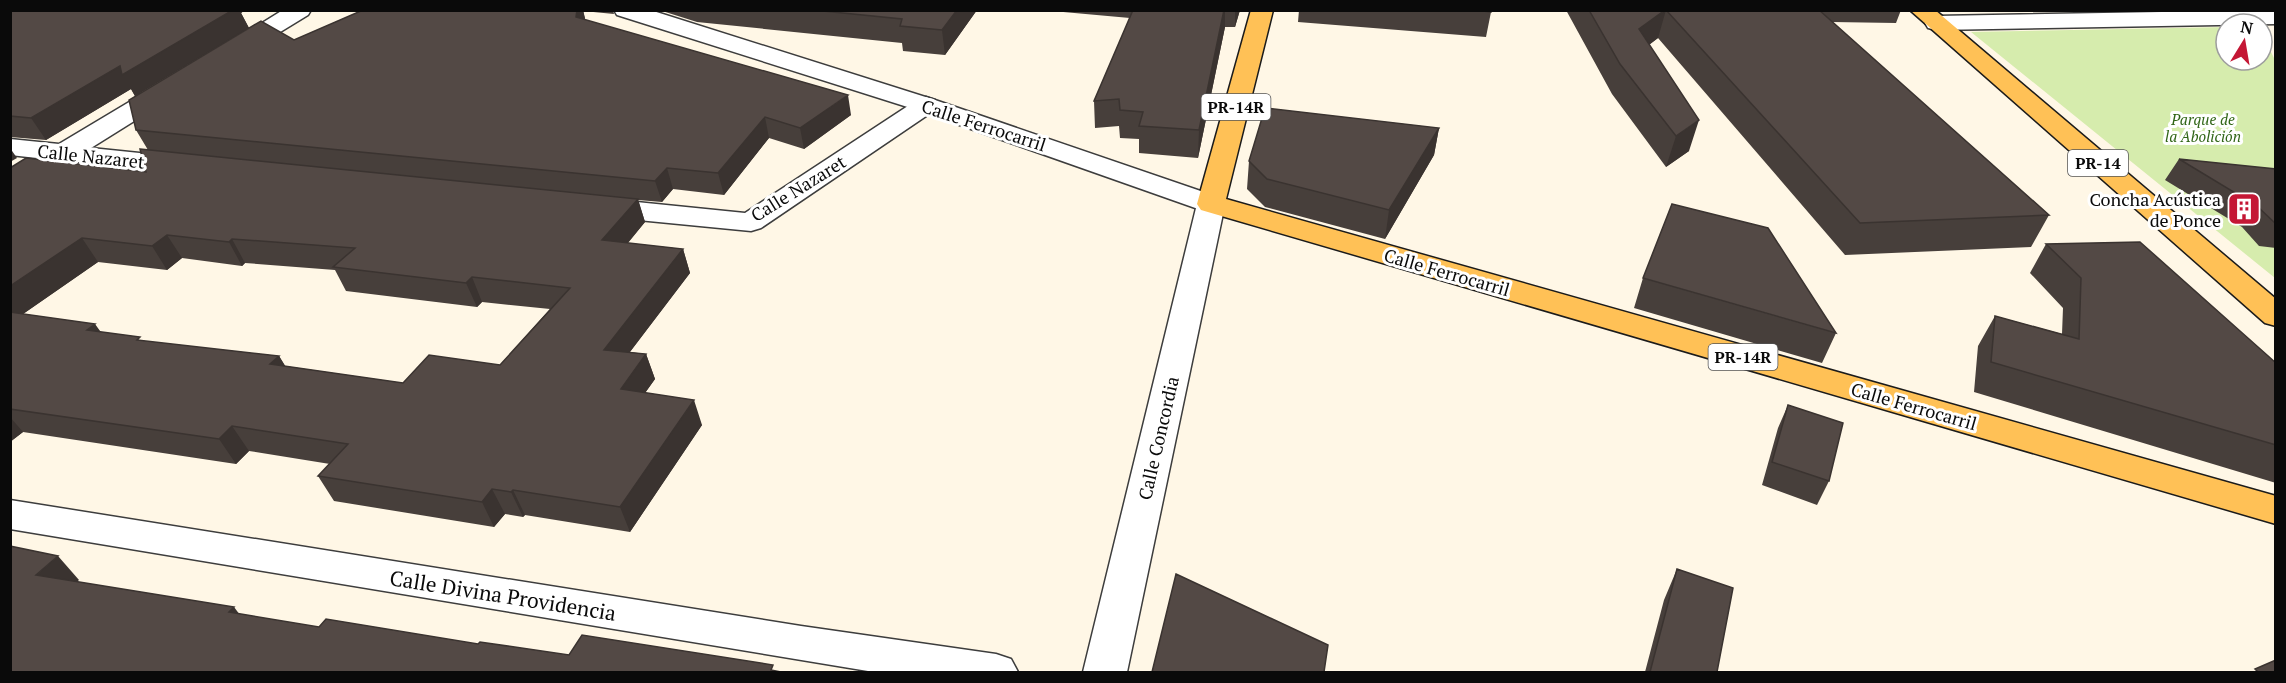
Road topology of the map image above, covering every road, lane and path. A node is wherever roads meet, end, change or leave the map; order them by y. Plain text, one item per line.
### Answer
1 (300, 10) edge
2 (625, 10) edge
3 (1262, 10) edge
4 (1928, 17) edge
5 (2276, 17) edge
6 (926, 105) junction
7 (10, 147) edge
8 (62, 153) junction
9 (214, 169) edge
10 (10, 186) edge
11 (1211, 204) junction
12 (576, 206) edge
13 (2276, 316) edge
14 (2276, 510) edge
15 (10, 514) edge
16 (996, 672) edge
17 (1104, 672) edge

1 - 8 street
2 - 6 street, Calle Ferrocarril
3 - 11 main road, PR-14R
4 - 5 street
4 - 13 main road, PR-14
6 - 11 street, Calle Ferrocarril
6 - 12 street, Calle Nazaret
7 - 8 street, Calle Nazaret
8 - 9 street, Calle Nazaret
8 - 10 street
11 - 14 main road, Calle Ferrocarril / PR-14R
11 - 17 street, Calle Concordia
15 - 16 street, Calle Divina Providencia

